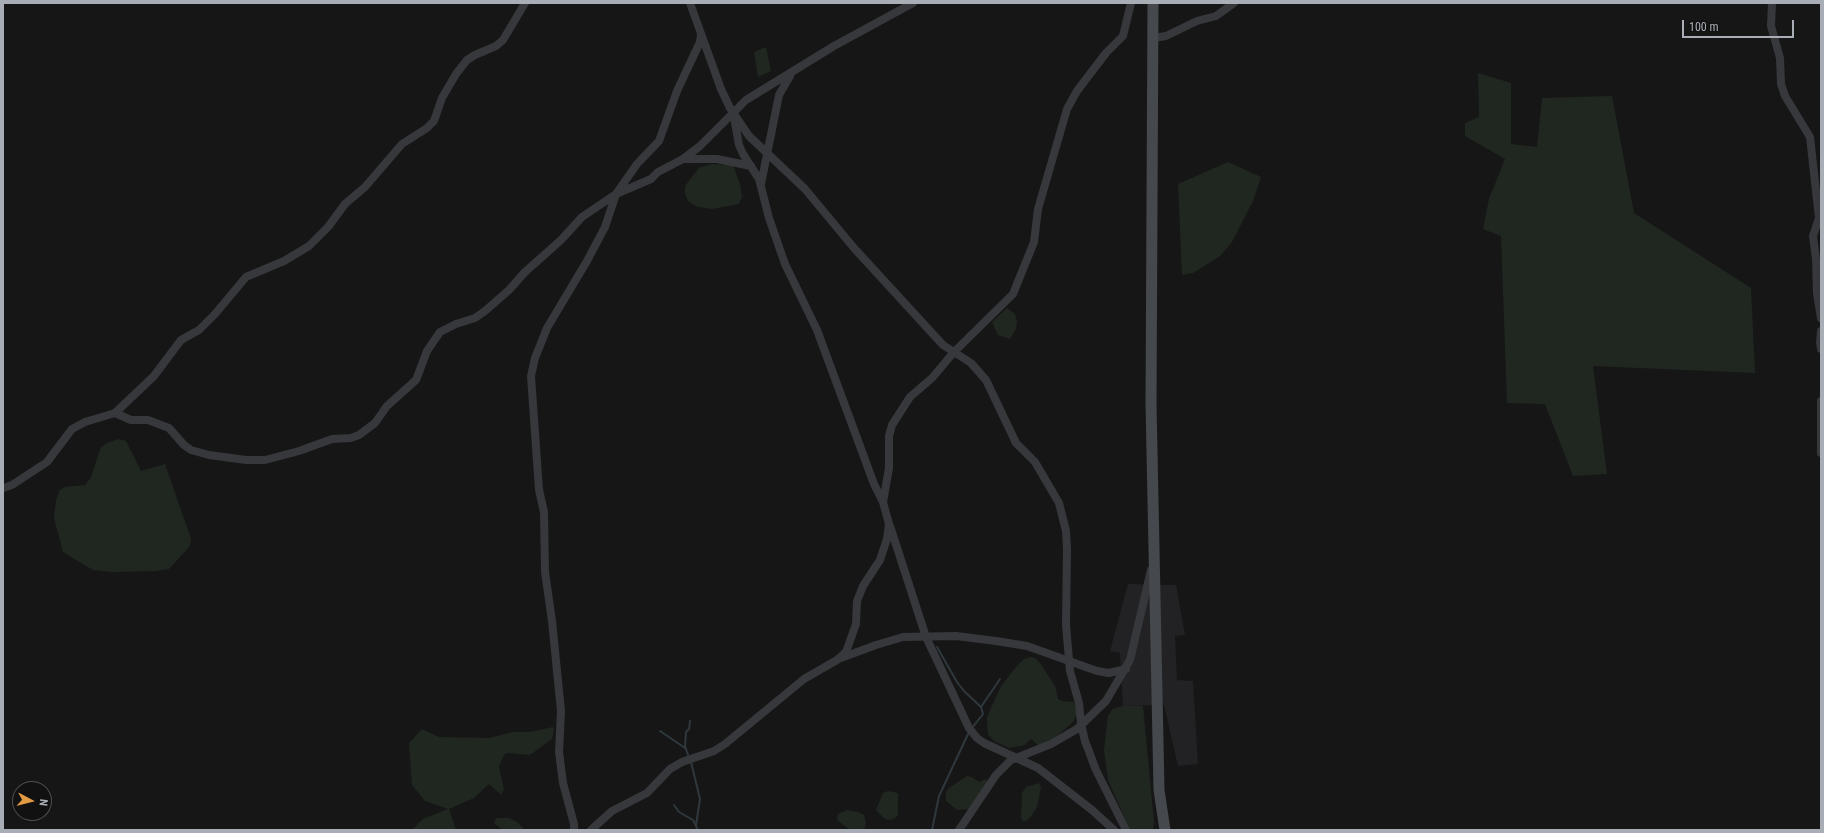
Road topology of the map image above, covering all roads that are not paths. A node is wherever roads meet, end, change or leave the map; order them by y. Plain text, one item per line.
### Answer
1 (525, 3) edge
2 (684, 3) edge
3 (690, 3) edge
4 (913, 3) edge
5 (1131, 3) edge
6 (1153, 3) edge
7 (1234, 3) edge
8 (1772, 3) edge
9 (693, 13) junction
10 (701, 34) junction
11 (1153, 38) junction
12 (792, 73) junction
13 (733, 112) junction
14 (767, 151) junction
15 (683, 159) junction
16 (751, 166) junction
17 (761, 184) junction
18 (616, 194) junction
19 (1821, 318) edge
20 (1821, 330) edge
21 (1821, 349) edge
22 (954, 352) junction
23 (1821, 401) edge
24 (115, 413) junction
25 (1821, 453) edge
26 (3, 488) edge
27 (883, 502) junction
28 (889, 524) junction
29 (1154, 557) junction
30 (926, 637) junction
31 (837, 660) junction
32 (1068, 661) junction
33 (1126, 669) junction
34 (1081, 724) junction
35 (1015, 758) junction
36 (574, 830) edge
37 (591, 830) edge
38 (959, 830) edge
39 (1114, 830) edge
40 (1126, 830) edge
41 (1165, 830) edge

1 - 24 street
2 - 9 street
3 - 9 street
4 - 12 street
5 - 22 street
6 - 11 street
7 - 11 street
8 - 19 street
9 - 10 street
10 - 13 street
10 - 18 street
11 - 29 street
12 - 13 street
12 - 14 street
13 - 14 street
13 - 15 street
13 - 16 street
14 - 17 street
14 - 22 street
15 - 16 street
15 - 18 street
16 - 17 street
17 - 27 street
18 - 24 street
18 - 36 street
20 - 21 street
22 - 27 street
22 - 32 street
23 - 25 street
24 - 26 street
27 - 28 street
28 - 30 street
28 - 31 street
29 - 33 street
29 - 41 street
30 - 31 street
30 - 32 street
30 - 35 street
31 - 37 street
32 - 33 street
32 - 34 street
33 - 34 street
34 - 35 street
34 - 40 street
35 - 38 street
35 - 39 street

